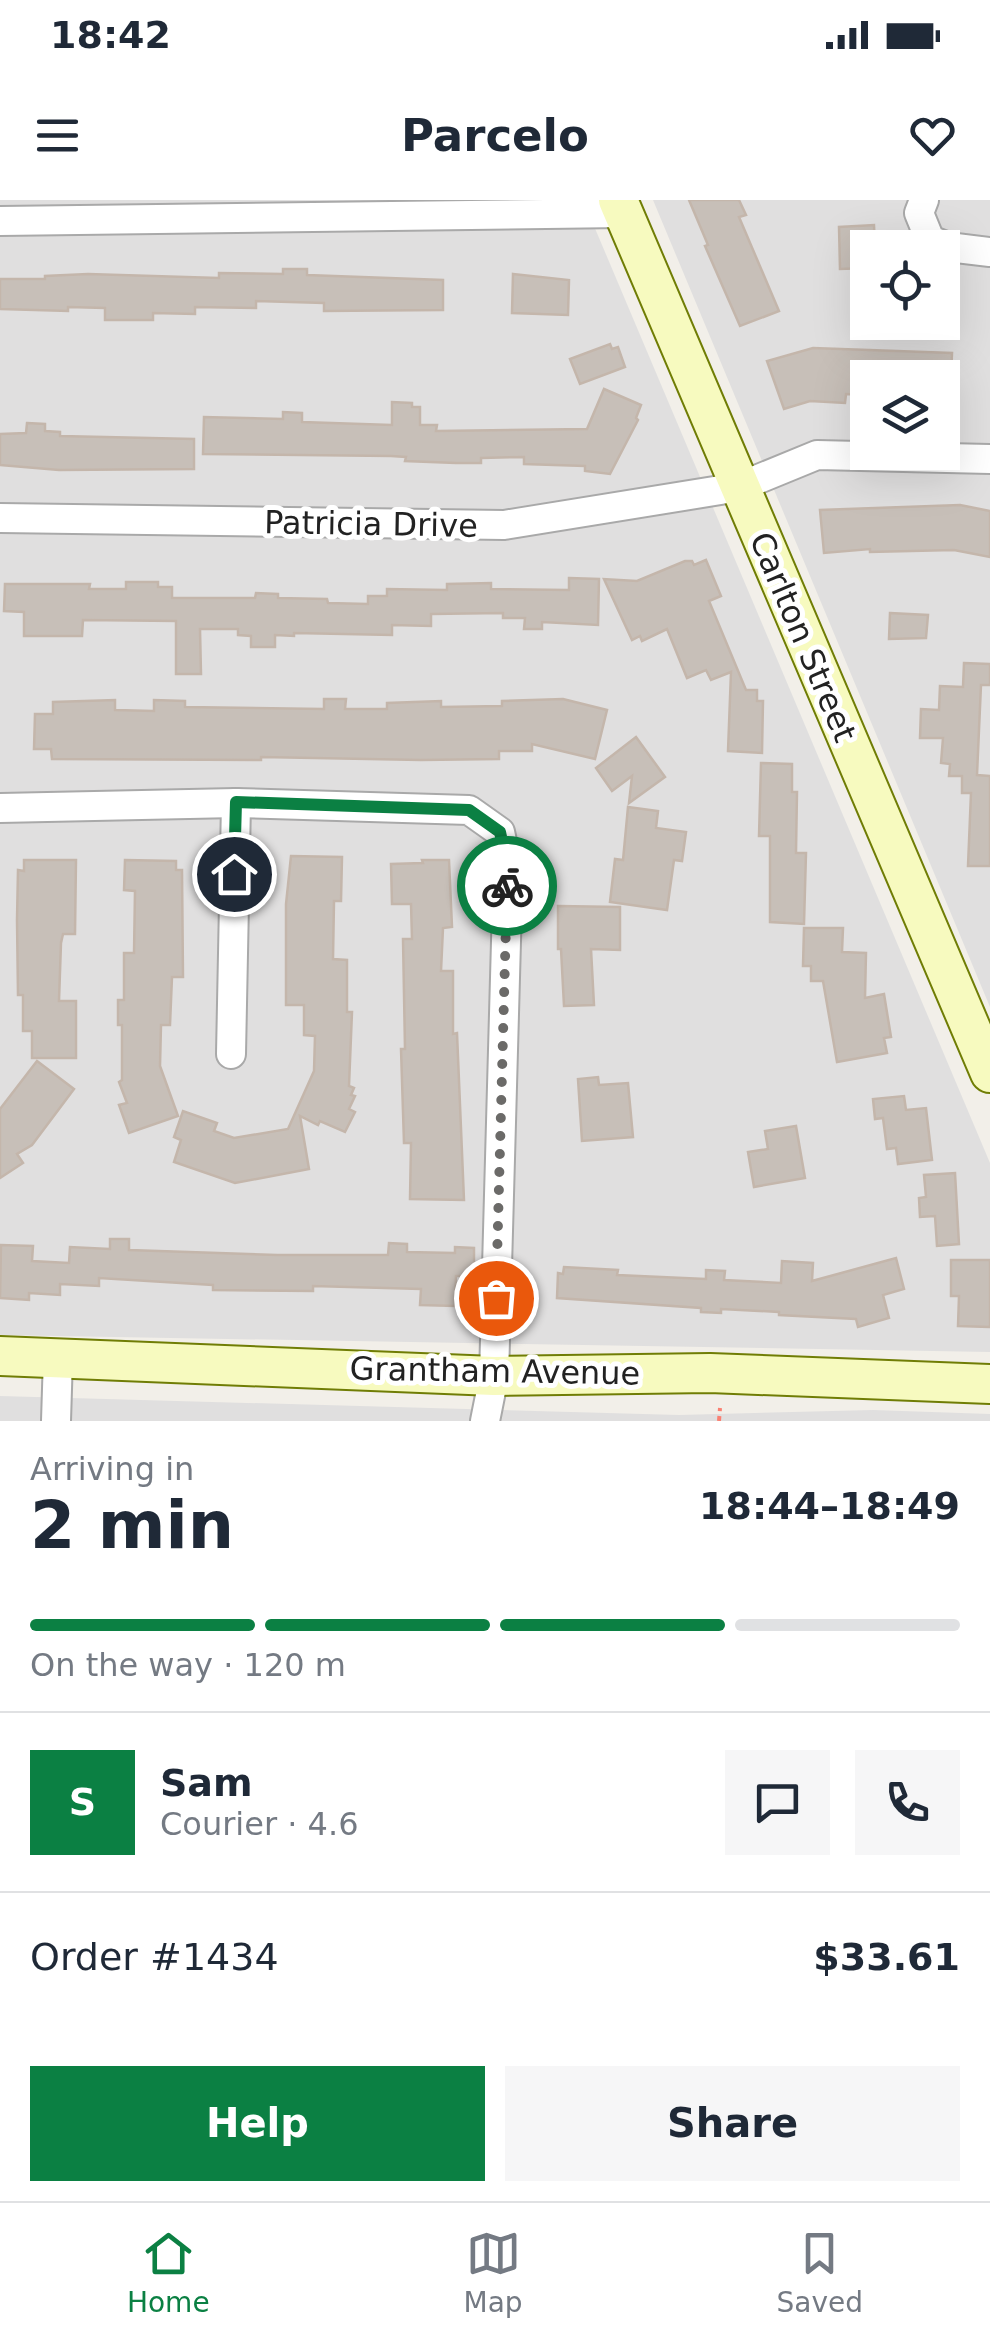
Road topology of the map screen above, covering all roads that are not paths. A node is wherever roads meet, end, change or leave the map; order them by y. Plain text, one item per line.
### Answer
1 (924, 200) edge
2 (620, 207) edge
3 (0, 220) edge
4 (990, 252) edge
5 (990, 459) edge
6 (738, 487) junction
7 (0, 518) edge
8 (236, 802) junction
9 (0, 808) edge
10 (231, 1054) dead end
11 (990, 1073) edge
12 (0, 1356) edge
13 (58, 1357) junction
14 (494, 1376) junction
15 (990, 1384) edge
16 (56, 1421) edge
17 (485, 1421) edge

1 - 4 street
2 - 3 street
2 - 6 street, Carlton Street
5 - 6 street, Patricia Drive
6 - 7 street, Patricia Drive
6 - 11 street, Carlton Street
8 - 9 street
8 - 10 street
8 - 14 street
12 - 13 street, Grantham Avenue
13 - 14 street, Grantham Avenue
13 - 16 street
14 - 15 street, Grantham Avenue
14 - 17 street

